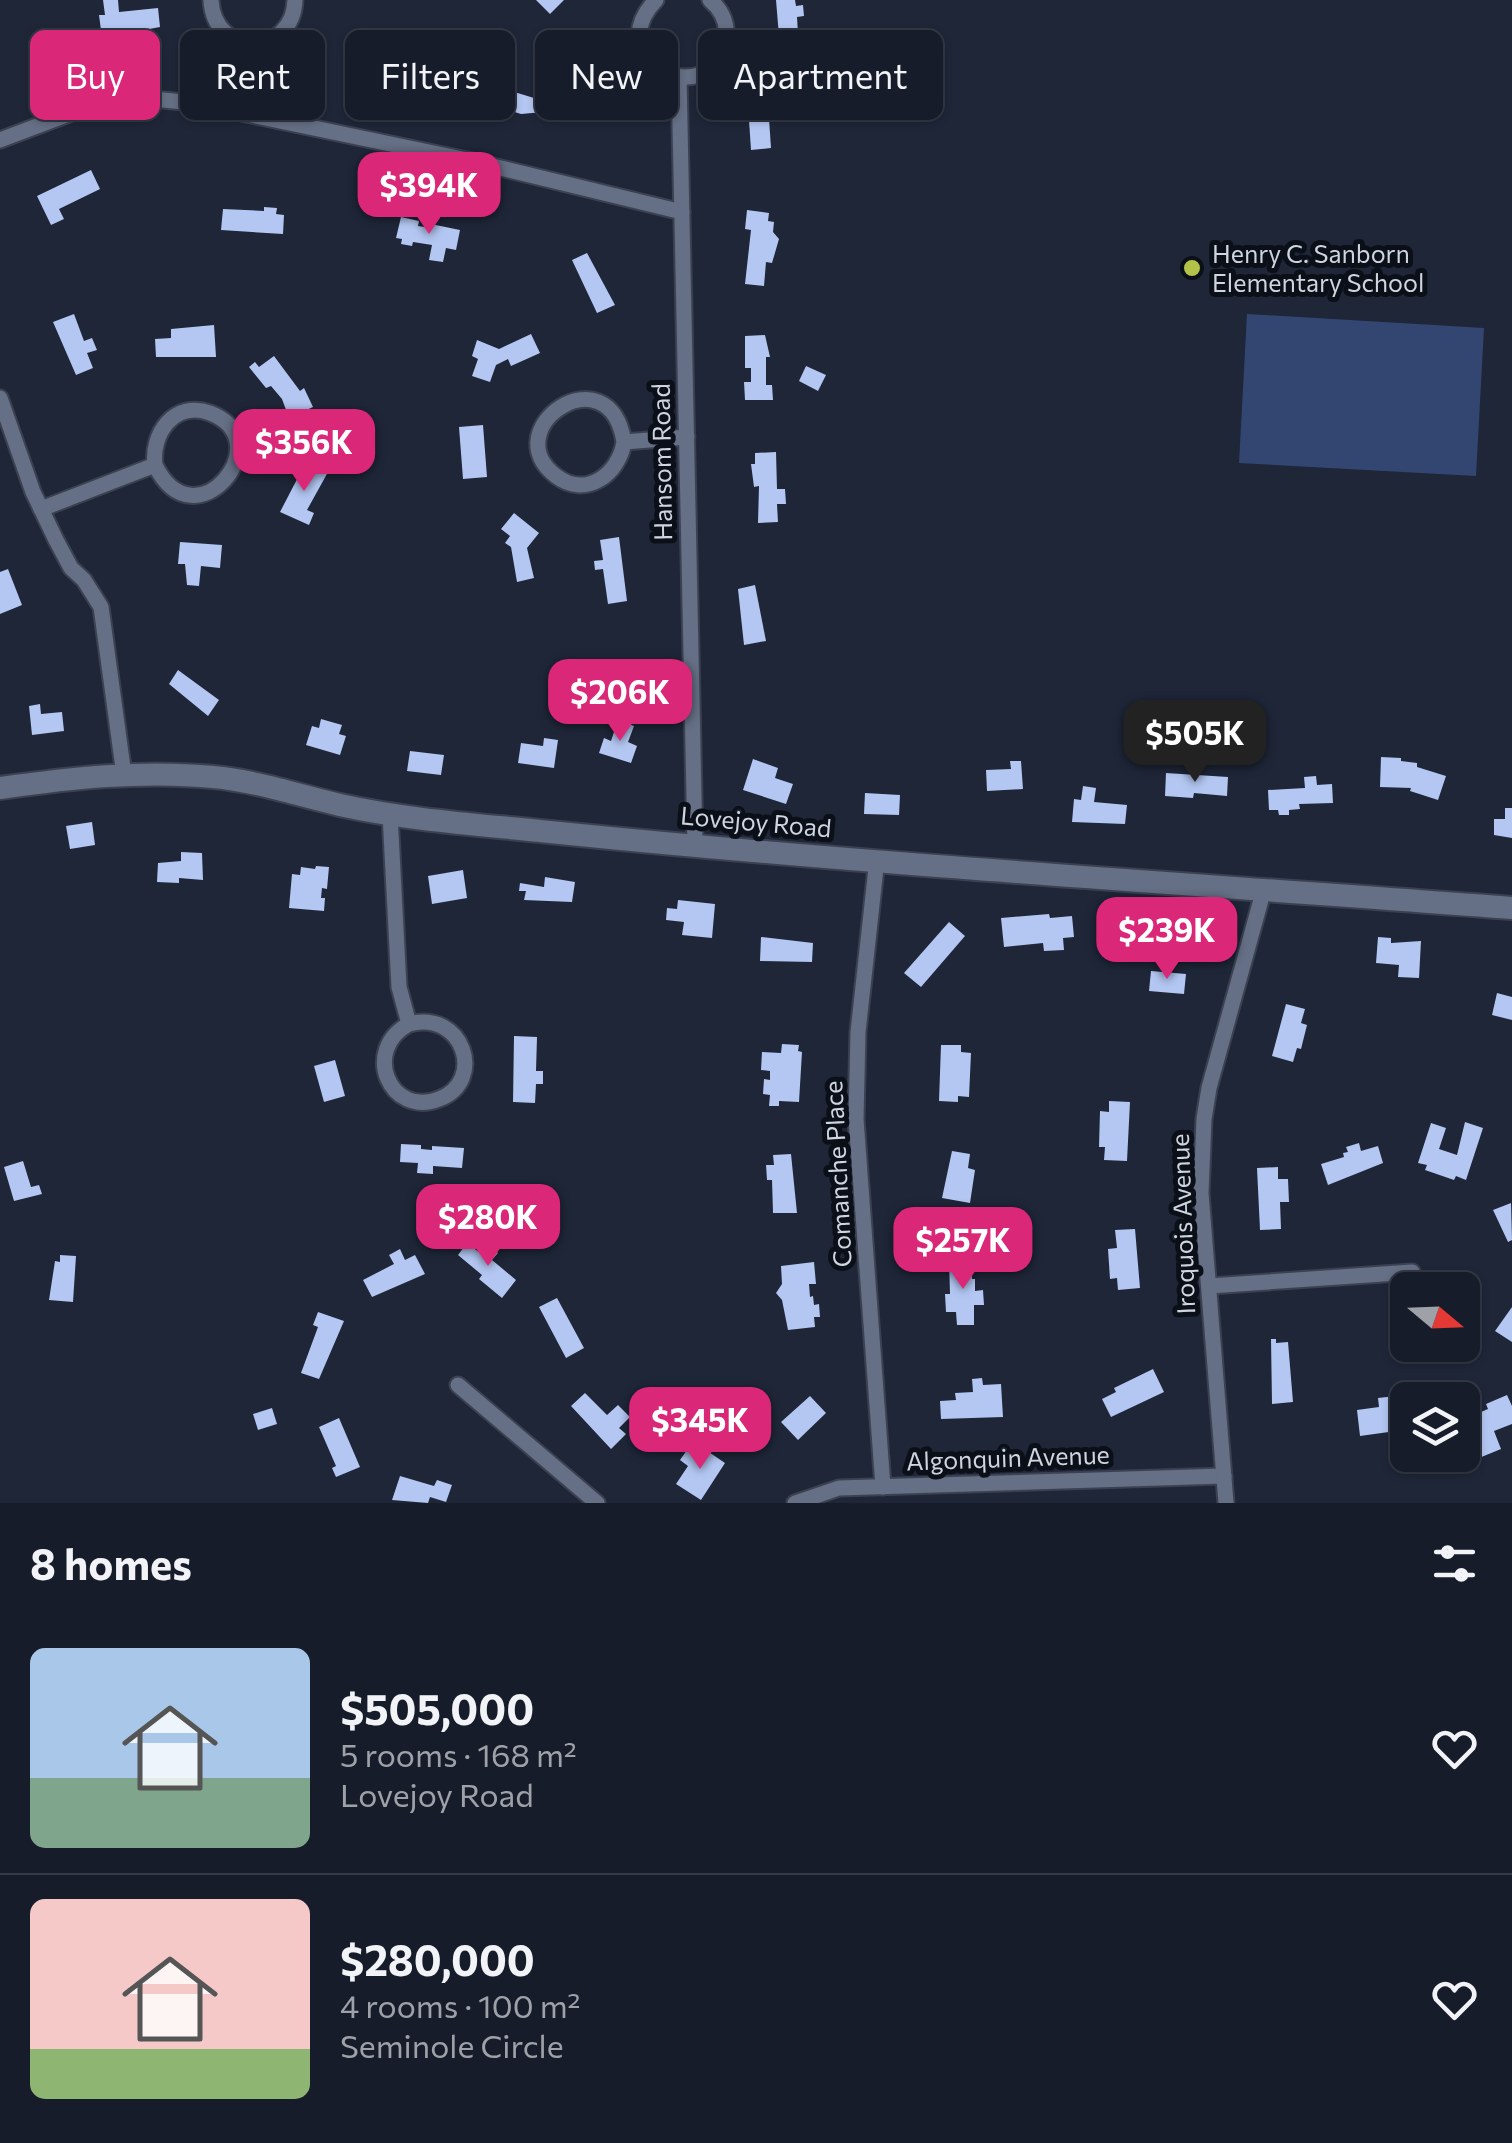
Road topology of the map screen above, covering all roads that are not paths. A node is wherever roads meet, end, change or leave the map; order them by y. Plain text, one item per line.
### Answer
1 (211, 0) edge
2 (295, 0) edge
3 (656, 0) edge
4 (710, 0) edge
5 (221, 30) edge
6 (284, 30) edge
7 (679, 77) junction
8 (180, 103) edge
9 (273, 120) edge
10 (0, 140) edge
11 (682, 212) junction
12 (0, 398) edge
13 (686, 437) junction
14 (624, 442) junction
15 (155, 465) junction
16 (41, 509) junction
17 (124, 775) junction
18 (0, 788) edge
19 (390, 814) junction
20 (695, 845) junction
21 (877, 859) junction
22 (1264, 889) junction
23 (1512, 908) edge
24 (409, 1024) junction
25 (1390, 1274) edge
26 (1209, 1286) junction
27 (458, 1385) dead end
28 (1224, 1476) junction
29 (883, 1486) junction
30 (597, 1503) edge
31 (795, 1503) edge
32 (1226, 1503) edge

1 - 5 street
2 - 6 street
3 - 7 street
4 - 7 street
7 - 11 street, Hansom Road
8 - 10 street
9 - 11 street
11 - 13 street, Hansom Road
12 - 16 street
13 - 14 street
13 - 20 street, Hansom Road
14 - 14 street
15 - 15 street
15 - 16 street
16 - 17 street
17 - 18 main road, Lovejoy Road
17 - 19 main road, Lovejoy Road
19 - 20 main road, Lovejoy Road
19 - 24 street
20 - 21 main road, Lovejoy Road
21 - 22 main road, Lovejoy Road
21 - 29 street, Comanche Place
22 - 23 main road, Lovejoy Road
22 - 26 street, Iroquois Avenue
24 - 24 street
25 - 26 street
26 - 28 street, Iroquois Avenue
27 - 30 street
28 - 29 street, Algonquin Avenue
28 - 32 street, Iroquois Avenue
29 - 31 street, Algonquin Avenue

